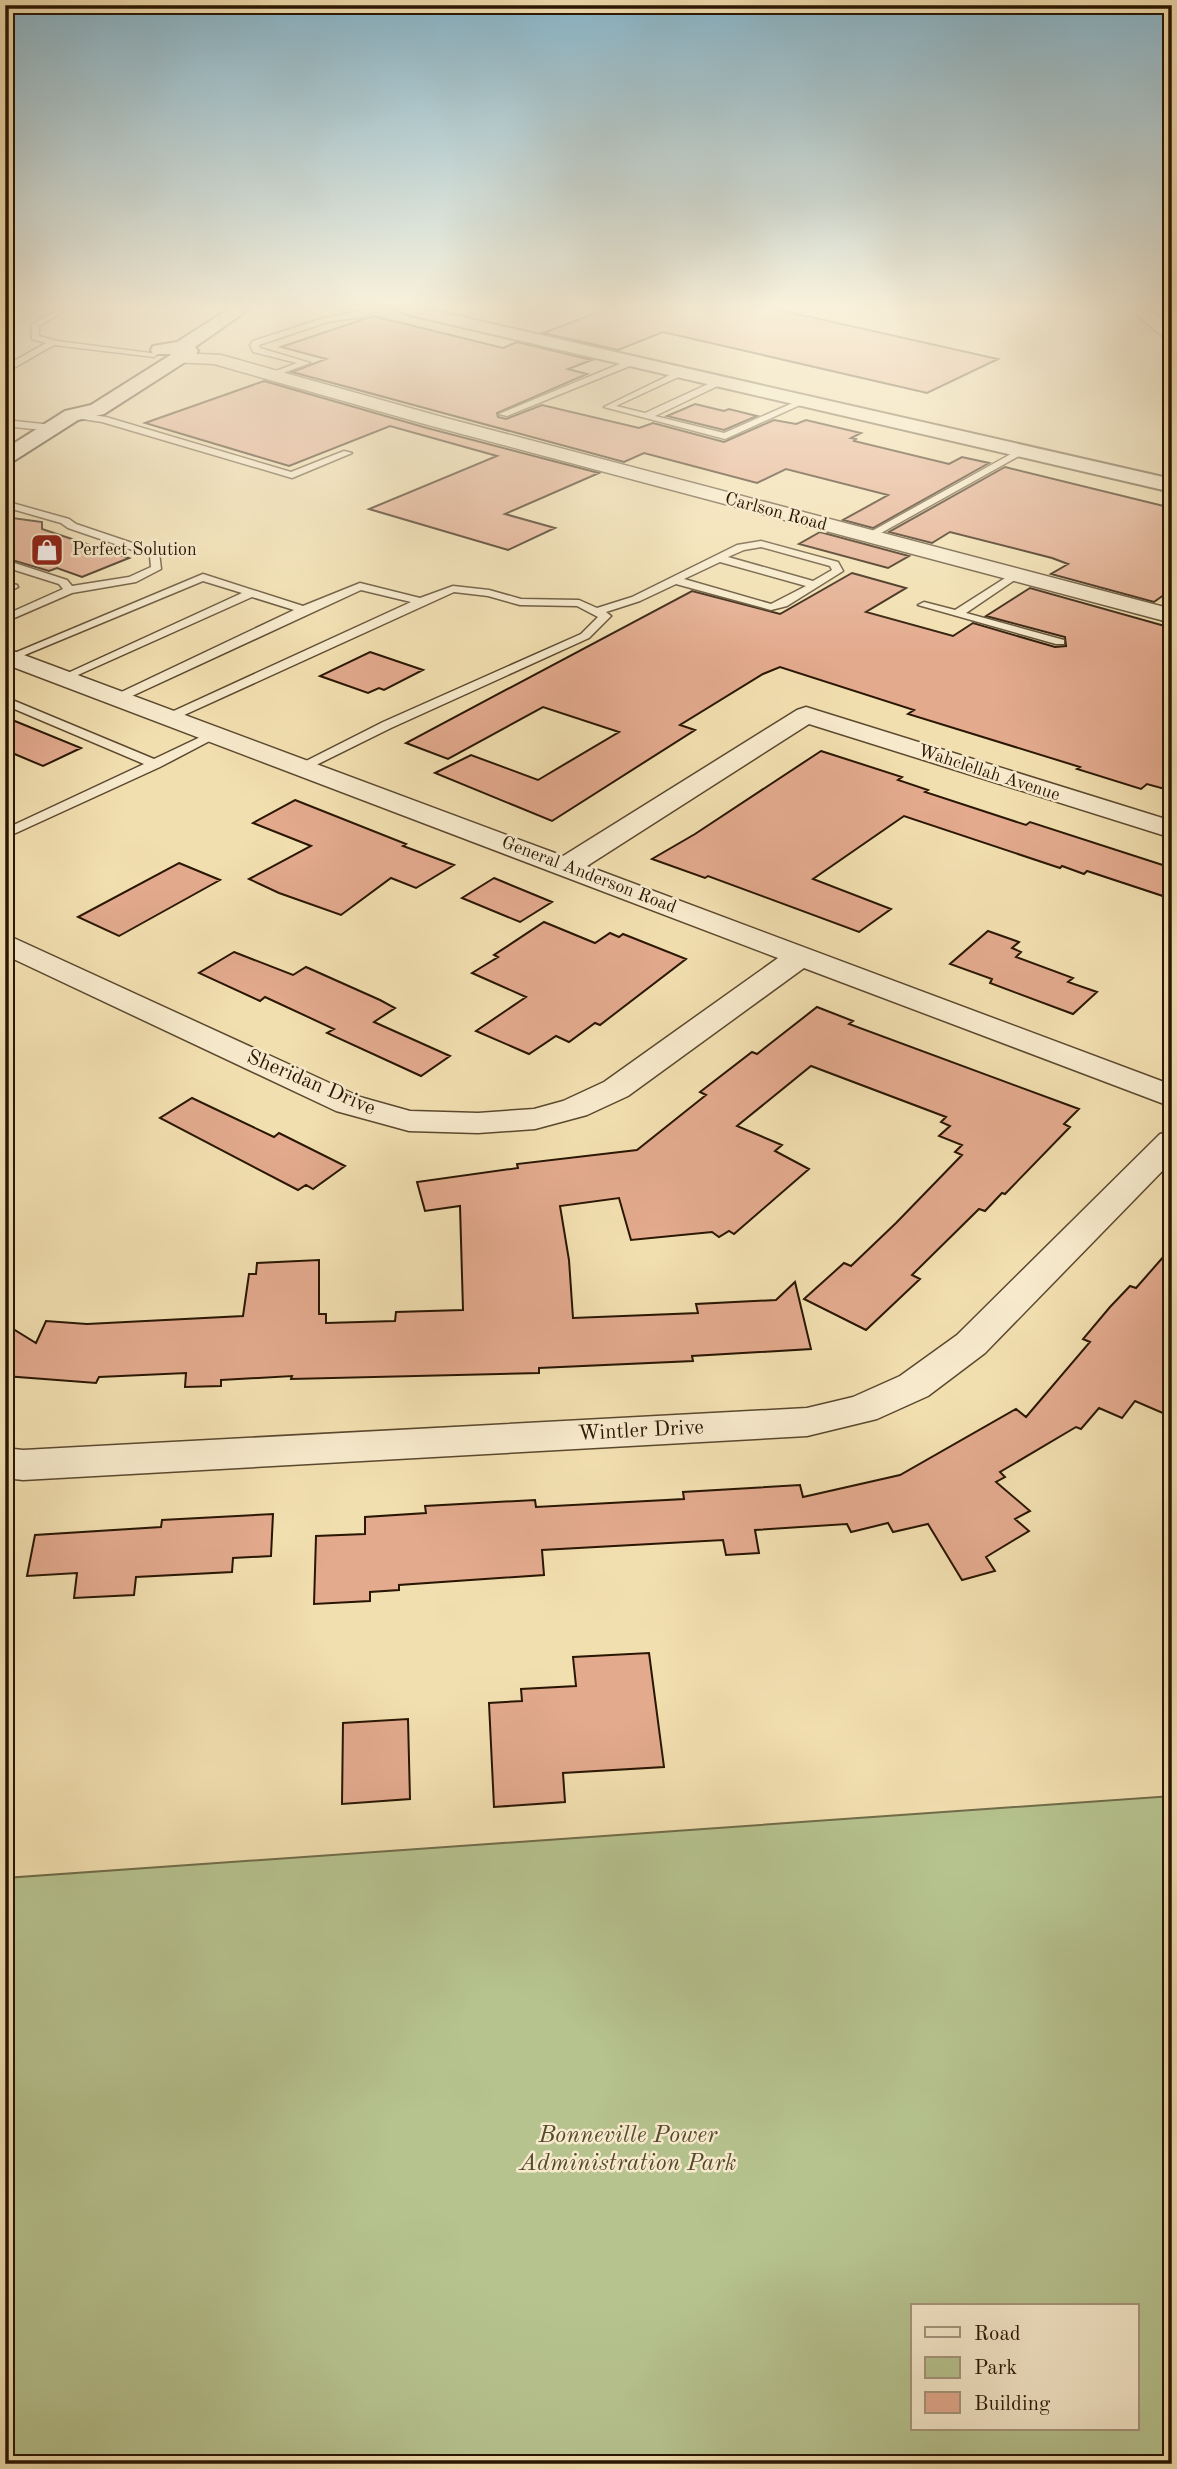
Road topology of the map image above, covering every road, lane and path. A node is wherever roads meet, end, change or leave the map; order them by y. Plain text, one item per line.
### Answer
1 (16, 424) edge
2 (58, 424) edge
3 (121, 424) edge
4 (447, 424) edge
5 (675, 424) edge
6 (752, 424) edge
7 (905, 424) edge
8 (52, 428) junction
9 (1023, 452) junction
10 (347, 453) dead end
11 (5, 458) edge
12 (1172, 486) edge
13 (5, 505) edge
14 (868, 536) junction
15 (719, 558) junction
16 (5, 562) edge
17 (1017, 575) junction
18 (675, 580) junction
19 (5, 584) edge
20 (815, 585) junction
21 (69, 590) junction
22 (5, 591) edge
23 (251, 593) junction
24 (421, 601) junction
25 (924, 605) dead end
26 (304, 610) junction
27 (596, 612) junction
28 (957, 614) junction
29 (1172, 616) edge
30 (5, 619) edge
31 (1060, 642) dead end
32 (8, 656) edge
33 (65, 677) junction
34 (119, 698) junction
35 (5, 701) edge
36 (171, 717) junction
37 (217, 734) junction
38 (156, 764) junction
39 (304, 767) junction
40 (1172, 830) edge
41 (5, 834) edge
42 (567, 866) junction
43 (5, 943) edge
44 (801, 956) junction
45 (1172, 1097) edge
46 (1172, 1140) edge
47 (5, 1463) edge

1 - 8 lane
2 - 8 street
3 - 10 lane
4 - 14 street, Carlson Road
5 - 6 lane
7 - 9 street
8 - 11 street
9 - 12 street
9 - 14 lane
13 - 21 lane
14 - 17 street, Carlson Road
15 - 18 lane
15 - 20 lane
15 - 20 lane
16 - 21 lane
17 - 28 lane
17 - 29 street, Carlson Road
18 - 20 lane
18 - 27 lane
19 - 22 lane
21 - 30 lane
23 - 26 lane
23 - 32 lane
23 - 33 lane
24 - 26 lane
24 - 27 lane
24 - 36 lane
25 - 28 lane
26 - 34 lane
27 - 39 lane
28 - 31 lane
32 - 33 street, General Anderson Road
33 - 34 street, General Anderson Road
34 - 36 street, General Anderson Road
35 - 38 lane
36 - 37 street, General Anderson Road
37 - 38 lane
37 - 39 street, General Anderson Road
38 - 41 lane
39 - 42 street, General Anderson Road
40 - 42 street, Wahclellah Avenue
42 - 44 street, General Anderson Road
43 - 44 street, Sheridan Drive
44 - 45 street, General Anderson Road
46 - 47 street, Wintler Drive

